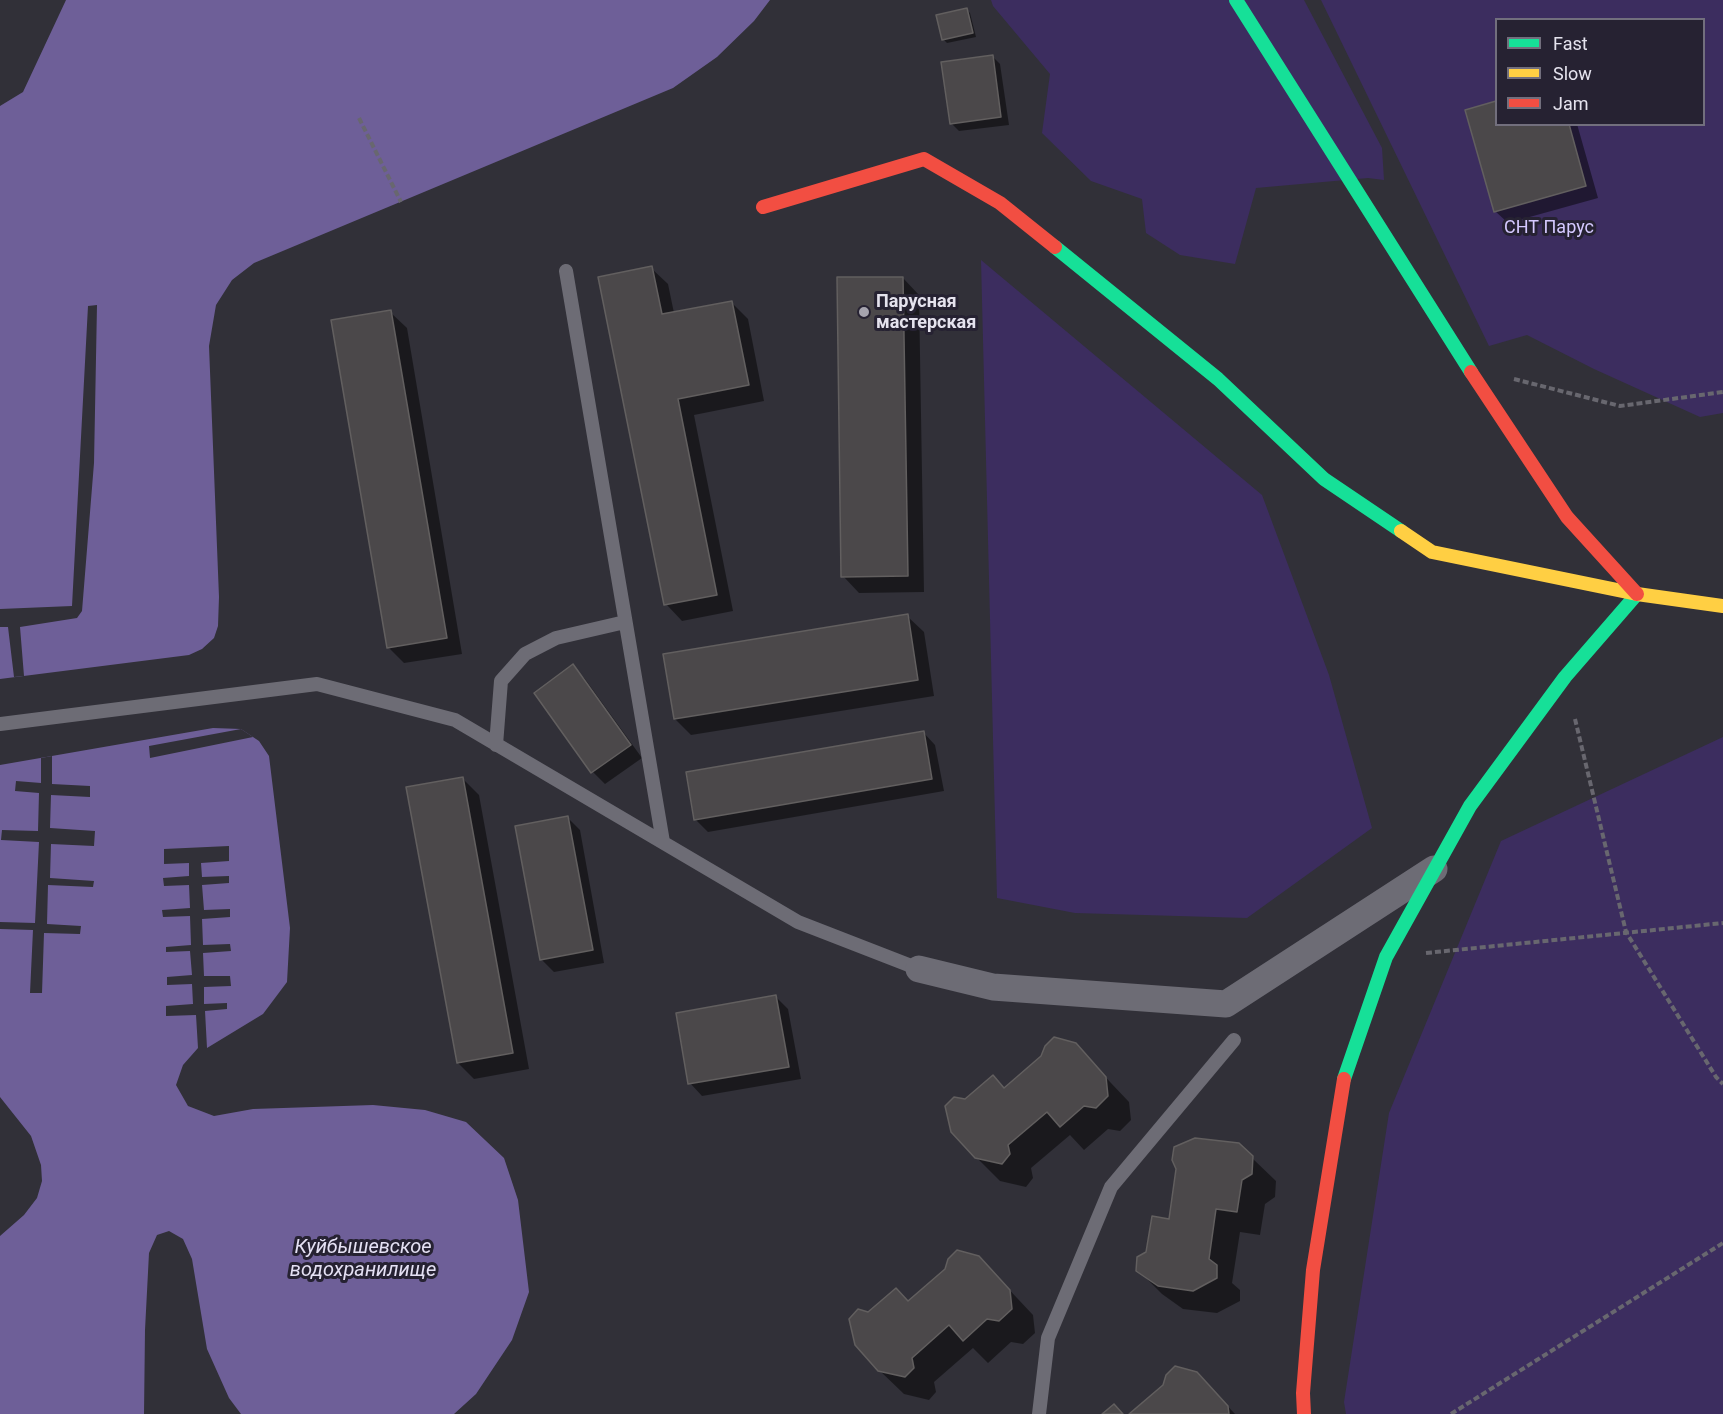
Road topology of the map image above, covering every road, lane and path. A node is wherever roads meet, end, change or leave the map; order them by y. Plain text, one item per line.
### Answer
1 (1236, 0) edge
2 (359, 118) dead end
3 (401, 202) dead end
4 (762, 207) dead end
5 (566, 271) dead end
6 (1510, 379) dead end
7 (1723, 392) edge
8 (1637, 594) junction
9 (1723, 606) edge
10 (625, 622) junction
11 (1565, 677) junction
12 (0, 724) edge
13 (496, 745) junction
14 (663, 842) junction
15 (1434, 870) junction
16 (1723, 923) edge
17 (1626, 932) junction
18 (1386, 957) junction
19 (919, 969) joint
20 (1234, 1040) dead end
21 (1723, 1084) edge
22 (1723, 1243) edge
23 (1039, 1414) edge
24 (1305, 1414) edge
25 (1451, 1414) edge

1 - 8 street
2 - 3 path
4 - 8 street
5 - 10 lane
6 - 7 path
8 - 9 street
8 - 11 street
10 - 13 lane
10 - 14 lane
11 - 15 street
11 - 17 path
12 - 13 lane
13 - 14 lane
14 - 19 lane
15 - 18 street
15 - 19 street
16 - 17 path
17 - 18 path
17 - 21 path
18 - 24 street
20 - 23 lane
22 - 25 path

